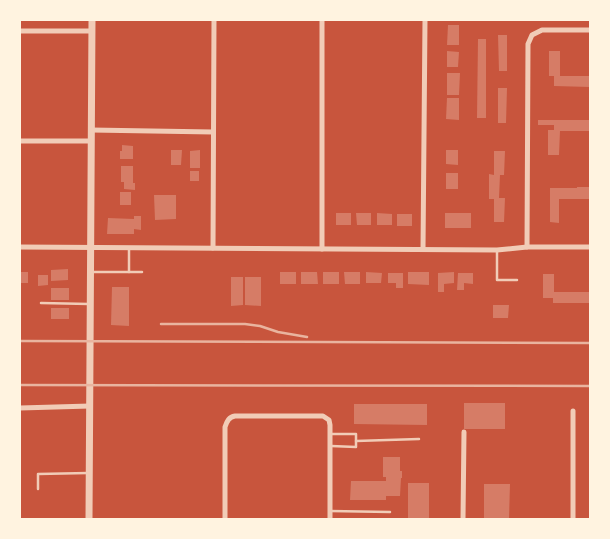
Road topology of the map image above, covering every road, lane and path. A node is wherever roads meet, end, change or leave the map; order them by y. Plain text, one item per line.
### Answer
1 (92, 20) edge
2 (214, 20) edge
3 (322, 20) edge
4 (424, 20) edge
5 (590, 30) edge
6 (20, 31) edge
7 (92, 31) junction
8 (91, 130) junction
9 (214, 132) junction
10 (20, 141) edge
11 (91, 141) junction
12 (91, 246) junction
13 (20, 247) edge
14 (129, 247) junction
15 (527, 247) junction
16 (590, 247) edge
17 (213, 248) junction
18 (322, 249) junction
19 (423, 249) junction
20 (497, 250) junction
21 (91, 272) junction
22 (129, 272) junction
23 (142, 272) dead end
24 (516, 280) dead end
25 (41, 303) dead end
26 (90, 304) junction
27 (90, 406) junction
28 (20, 408) edge
29 (573, 411) dead end
30 (464, 432) dead end
31 (330, 434) junction
32 (419, 439) dead end
33 (356, 441) junction
34 (330, 446) junction
35 (90, 473) junction
36 (38, 489) dead end
37 (330, 511) junction
38 (390, 512) dead end
39 (90, 519) edge
40 (225, 519) edge
41 (330, 519) edge
42 (463, 519) edge
43 (573, 519) edge

1 - 7 street
2 - 9 street
3 - 18 street
4 - 19 street
5 - 15 street
6 - 7 street
7 - 8 street
8 - 9 street
8 - 11 street
9 - 17 street
10 - 11 street
11 - 12 street
12 - 13 street
12 - 14 street
12 - 21 street
14 - 17 street
14 - 22 lane
15 - 16 street
15 - 20 street
17 - 18 street
18 - 19 street
19 - 20 street
20 - 24 lane
21 - 22 lane
21 - 26 street
22 - 23 lane
25 - 26 lane
26 - 27 street
27 - 28 street
27 - 35 street
29 - 43 street
30 - 42 street
31 - 33 lane
31 - 34 street
31 - 40 street
32 - 33 lane
33 - 34 lane
34 - 37 street
35 - 36 lane
35 - 39 street
37 - 38 lane
37 - 41 street

